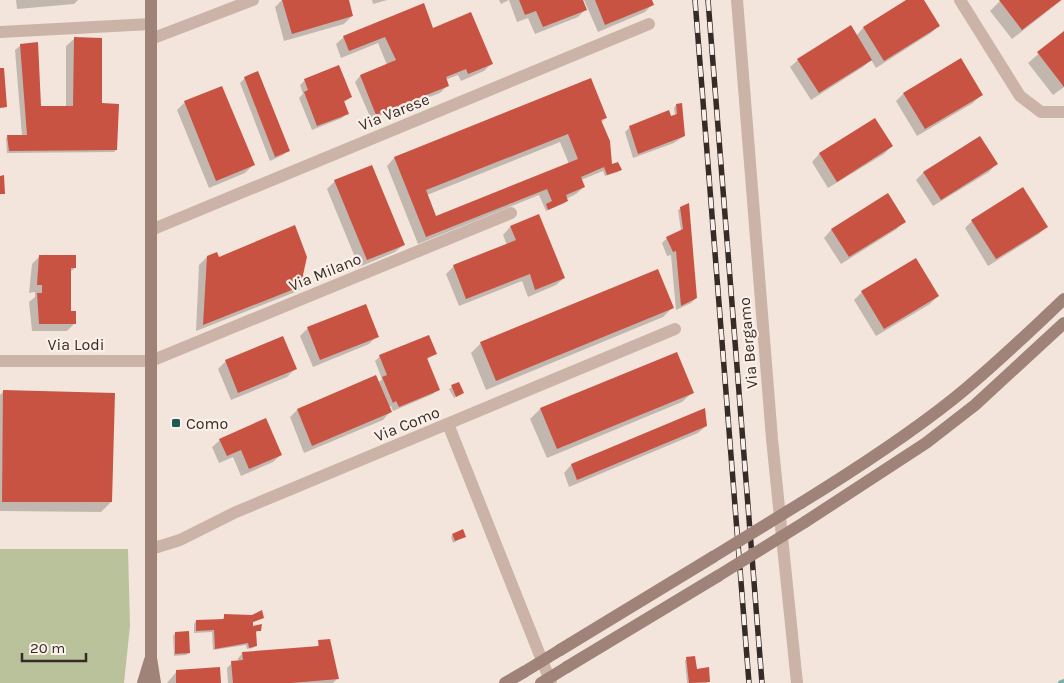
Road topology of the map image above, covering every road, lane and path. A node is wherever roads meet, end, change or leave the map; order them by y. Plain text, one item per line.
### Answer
1 (151, 0) edge
2 (253, 0) edge
3 (737, 0) edge
4 (960, 0) edge
5 (151, 24) junction
6 (649, 24) dead end
7 (0, 32) edge
8 (151, 39) junction
9 (1064, 112) edge
10 (511, 213) dead end
11 (151, 230) junction
12 (1064, 299) edge
13 (1064, 323) edge
14 (675, 329) dead end
15 (0, 361) edge
16 (151, 361) junction
17 (448, 424) junction
18 (151, 549) junction
19 (151, 658) junction
20 (143, 683) edge
21 (155, 683) edge
22 (505, 683) edge
23 (541, 683) edge
24 (551, 683) edge
25 (798, 683) edge

1 - 5 main road
2 - 8 street
3 - 25 street, Via Bergamo
4 - 9 street
5 - 7 street
5 - 8 main road
6 - 11 street, Via Varese
8 - 11 main road
10 - 16 street, Via Milano
11 - 16 main road
12 - 22 main road, bridge
13 - 23 main road, bridge
14 - 17 street, Via Como
15 - 16 street, Via Lodi
16 - 18 main road
17 - 18 street, Via Como
17 - 24 street
18 - 19 main road
19 - 20 main road
19 - 21 main road

